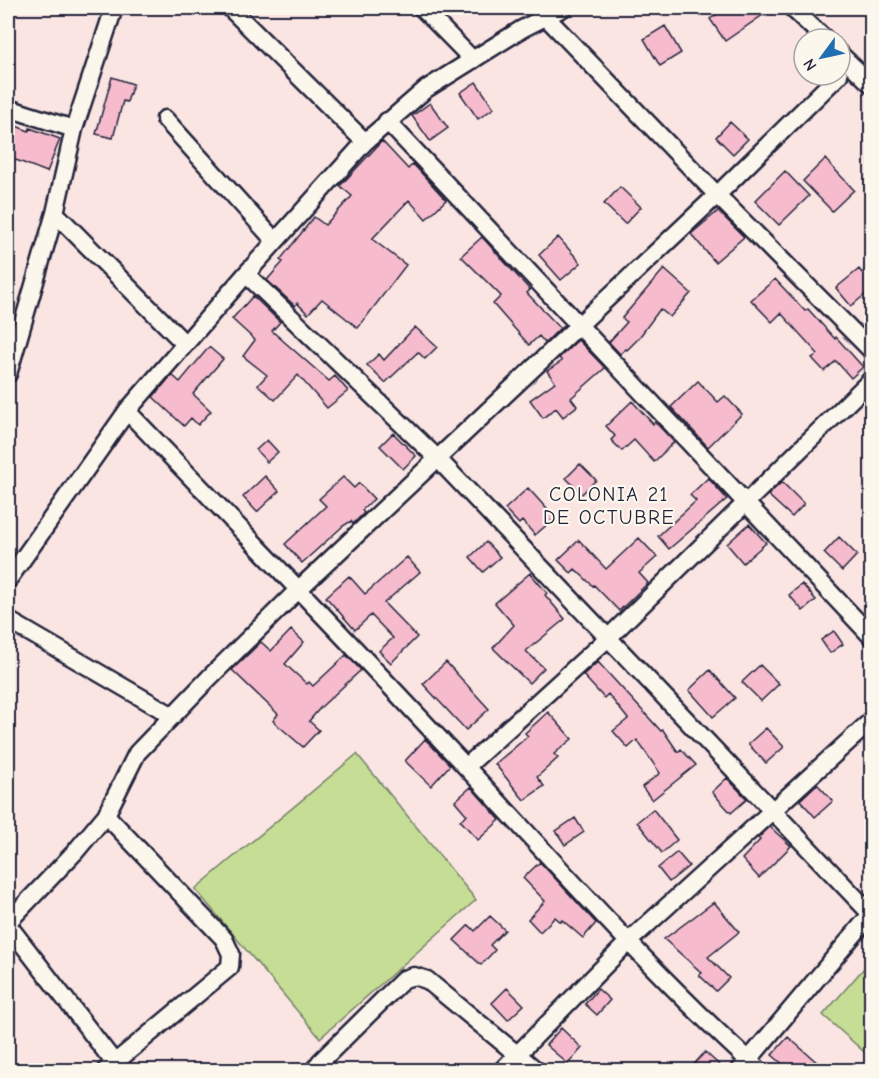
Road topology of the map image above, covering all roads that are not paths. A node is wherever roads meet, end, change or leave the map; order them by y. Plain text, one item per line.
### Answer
1 (114, 8) edge
2 (230, 8) edge
3 (422, 8) edge
4 (563, 8) edge
5 (792, 8) edge
6 (545, 16) junction
7 (812, 27) edge
8 (473, 60) junction
9 (852, 73) edge
10 (872, 85) edge
11 (823, 87) edge
12 (8, 108) edge
13 (165, 119) dead end
14 (387, 121) junction
15 (74, 129) junction
16 (364, 142) junction
17 (717, 195) junction
18 (55, 213) junction
19 (275, 241) junction
20 (246, 274) junction
21 (579, 324) junction
22 (185, 344) junction
23 (872, 351) edge
24 (8, 375) edge
25 (872, 379) edge
26 (127, 411) junction
27 (436, 457) junction
28 (747, 502) junction
29 (8, 580) edge
30 (299, 589) junction
31 (8, 620) edge
32 (872, 637) edge
33 (608, 638) junction
34 (173, 716) junction
35 (872, 720) edge
36 (466, 766) junction
37 (773, 810) junction
38 (106, 815) junction
39 (871, 914) edge
40 (8, 924) edge
41 (628, 942) junction
42 (516, 1054) junction
43 (749, 1067) edge
44 (113, 1068) edge
45 (314, 1071) edge
46 (502, 1071) edge
47 (536, 1071) edge

1 - 15 street
2 - 16 street
3 - 8 street
4 - 6 street
5 - 7 street
6 - 8 street
6 - 17 street
8 - 14 street
9 - 10 street
11 - 17 street
12 - 15 street
13 - 19 street
14 - 16 street
14 - 21 street
15 - 18 street
16 - 19 street
17 - 21 street
17 - 23 street
18 - 22 street
18 - 24 street
19 - 20 street
20 - 22 street
20 - 27 street
21 - 27 street
21 - 28 street
22 - 26 street
25 - 28 street
26 - 29 street
26 - 30 street
27 - 30 street
27 - 33 street
28 - 32 street
28 - 33 street
30 - 34 street
30 - 36 street
31 - 34 street
33 - 36 street
33 - 37 street
34 - 38 street
35 - 37 street
36 - 41 street
37 - 39 street
37 - 41 street
38 - 40 street
38 - 44 street
39 - 43 street
40 - 44 street
41 - 42 street
41 - 43 street
42 - 45 street
42 - 46 street
42 - 47 street

